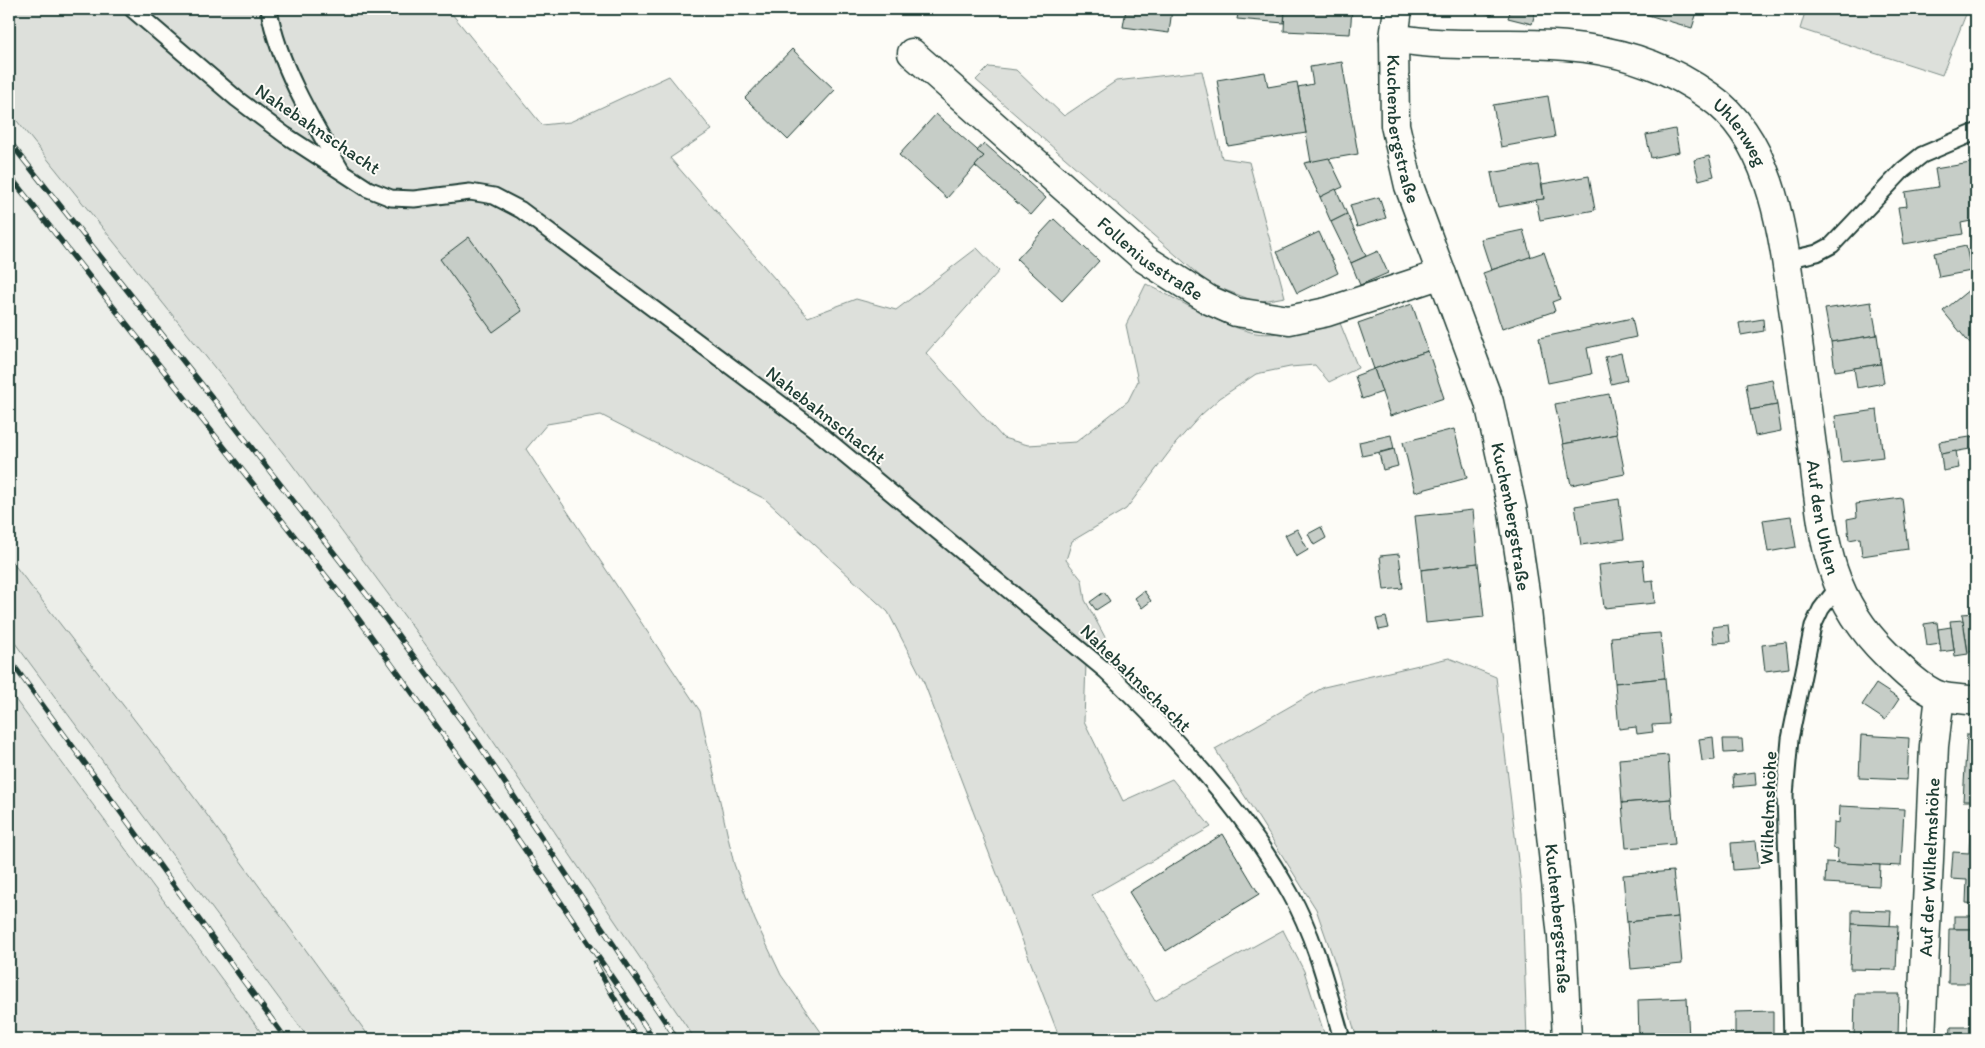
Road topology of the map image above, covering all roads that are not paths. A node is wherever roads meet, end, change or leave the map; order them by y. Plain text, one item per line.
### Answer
1 (132, 9) edge
2 (269, 9) edge
3 (1398, 9) edge
4 (1394, 38) junction
5 (912, 53) dead end
6 (1976, 132) edge
7 (345, 175) junction
8 (1787, 260) junction
9 (1442, 274) junction
10 (1838, 587) junction
11 (1940, 696) junction
12 (1976, 701) edge
13 (1342, 1039) edge
14 (1567, 1039) edge
15 (1792, 1039) edge
16 (1921, 1039) edge

1 - 7 lane, Nahebahnschacht
2 - 7 lane
3 - 4 street, Kuchenbergstraße
4 - 8 street, Uhlenweg
4 - 9 street, Kuchenbergstraße
5 - 9 street, Folleniusstraße
6 - 8 lane
7 - 13 lane, Nahebahnschacht
8 - 10 street, Auf den Uhlen
9 - 14 street, Kuchenbergstraße
10 - 11 street, Auf den Uhlen
10 - 15 lane, Wilhelmshöhe
11 - 12 street, Auf den Uhlen
11 - 16 street, Auf der Wilhelmshöhe

